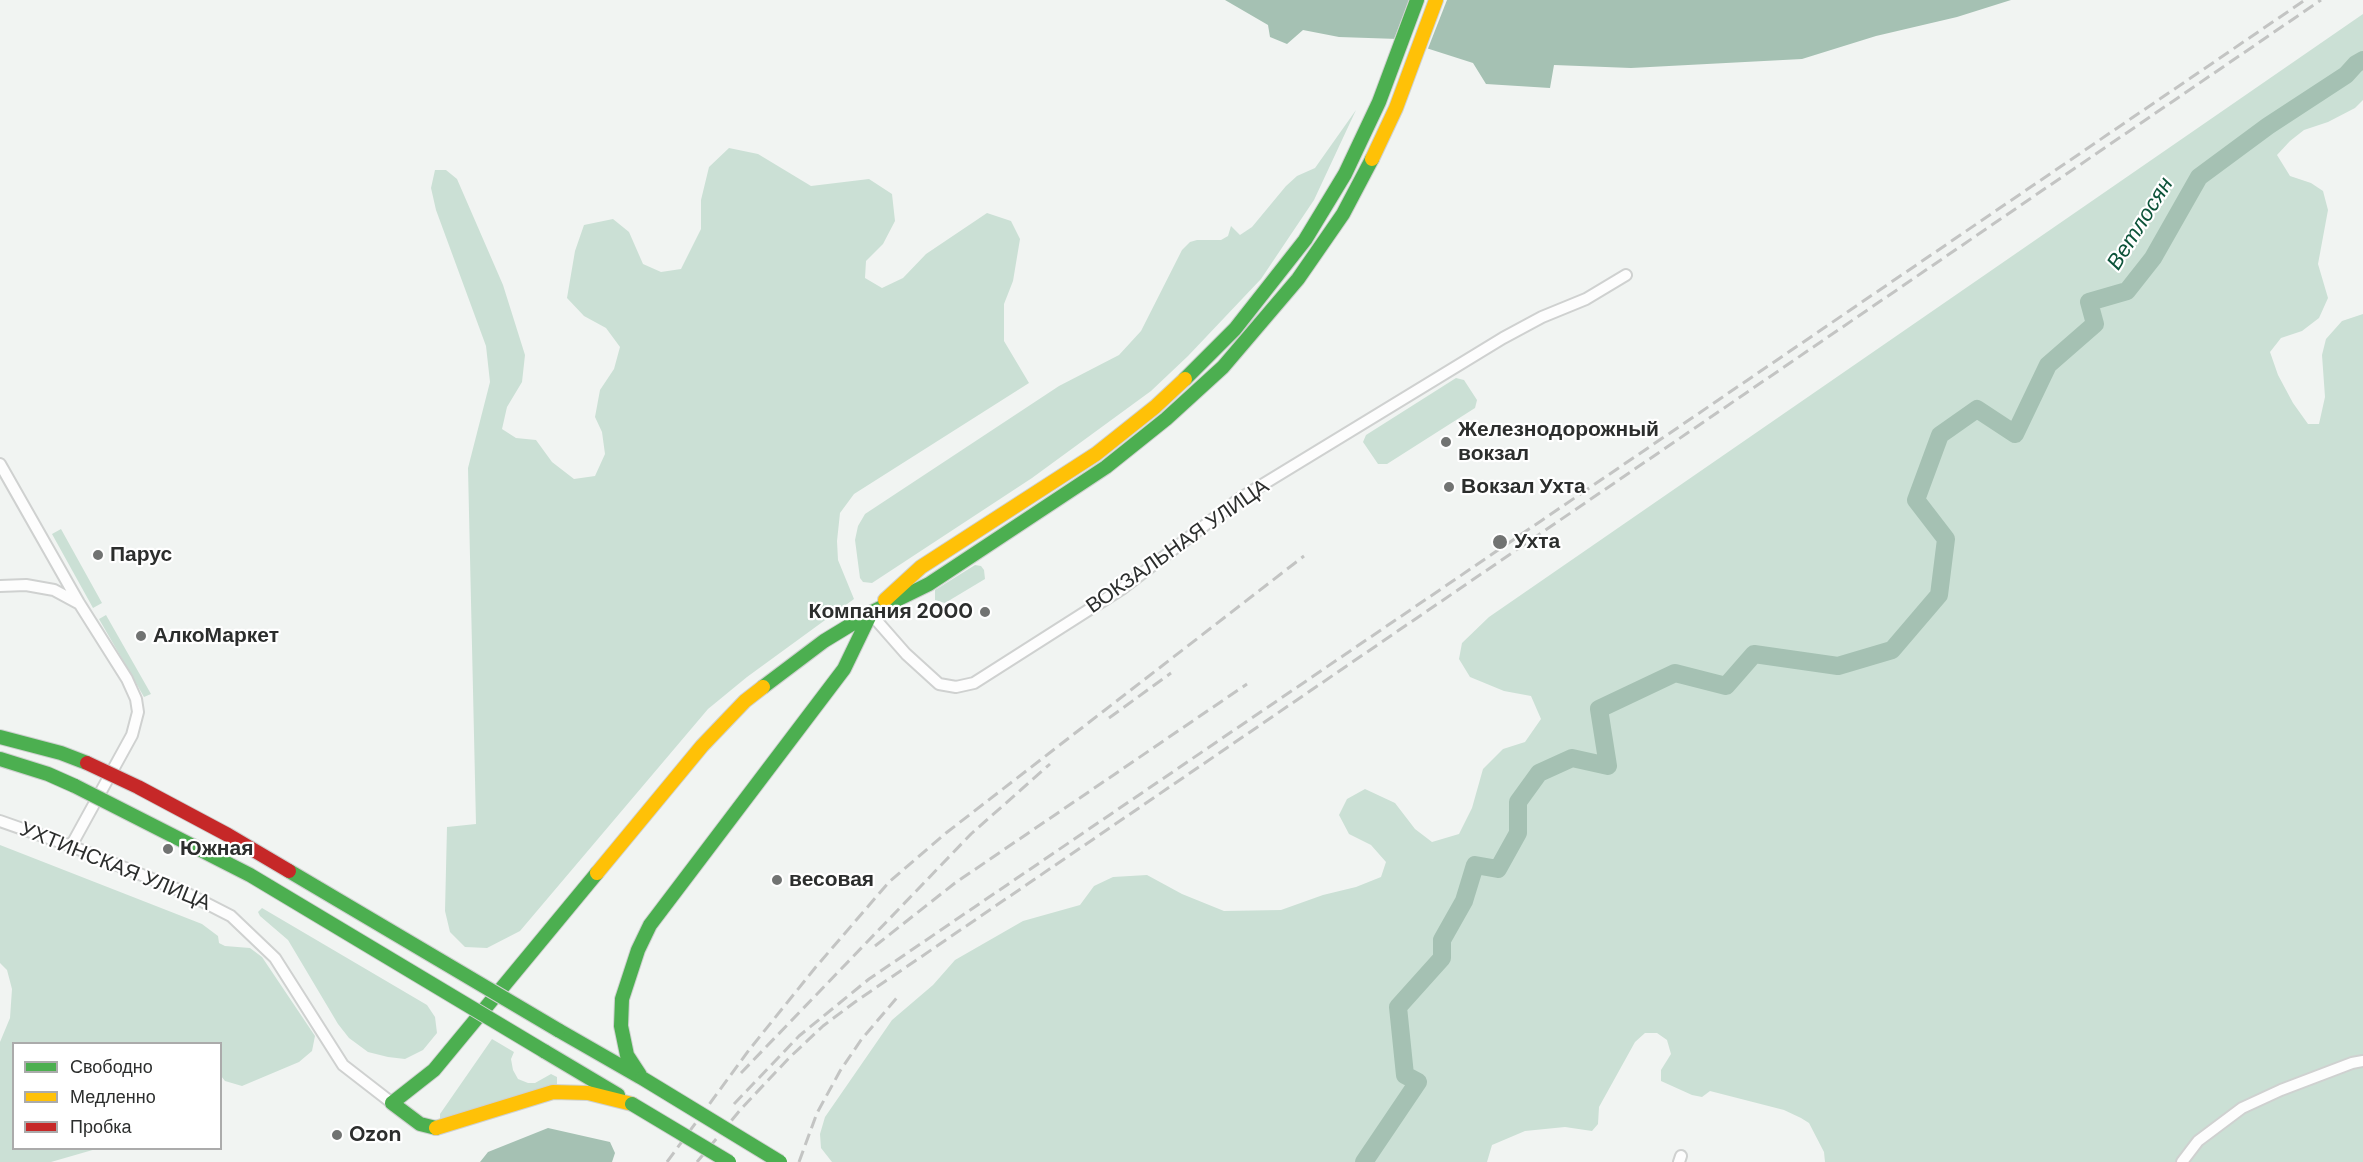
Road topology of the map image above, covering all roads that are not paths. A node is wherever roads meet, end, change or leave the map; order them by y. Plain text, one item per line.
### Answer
1 (1417, 0) edge
2 (1436, 0) edge
3 (1626, 275) dead end
4 (0, 464) edge
5 (0, 586) edge
6 (78, 603) junction
7 (870, 613) junction
8 (0, 737) edge
9 (0, 759) edge
10 (0, 821) edge
11 (71, 846) junction
12 (2363, 1061) edge
13 (642, 1078) junction
14 (392, 1103) junction
15 (632, 1104) junction
16 (729, 1162) edge
17 (780, 1162) edge
18 (2182, 1162) edge

1 - 7 street
2 - 7 street
3 - 7 street, ВОКЗАЛЬНАЯ УЛИЦА
4 - 6 street
5 - 6 street
6 - 11 street
7 - 13 street
7 - 14 street
8 - 13 street, bridge
9 - 15 street, bridge
10 - 11 street, УХТИНСКАЯ УЛИЦА
11 - 14 street, УХТИНСКАЯ УЛИЦА
12 - 18 street
13 - 17 street, bridge
14 - 15 street
15 - 16 street, bridge

